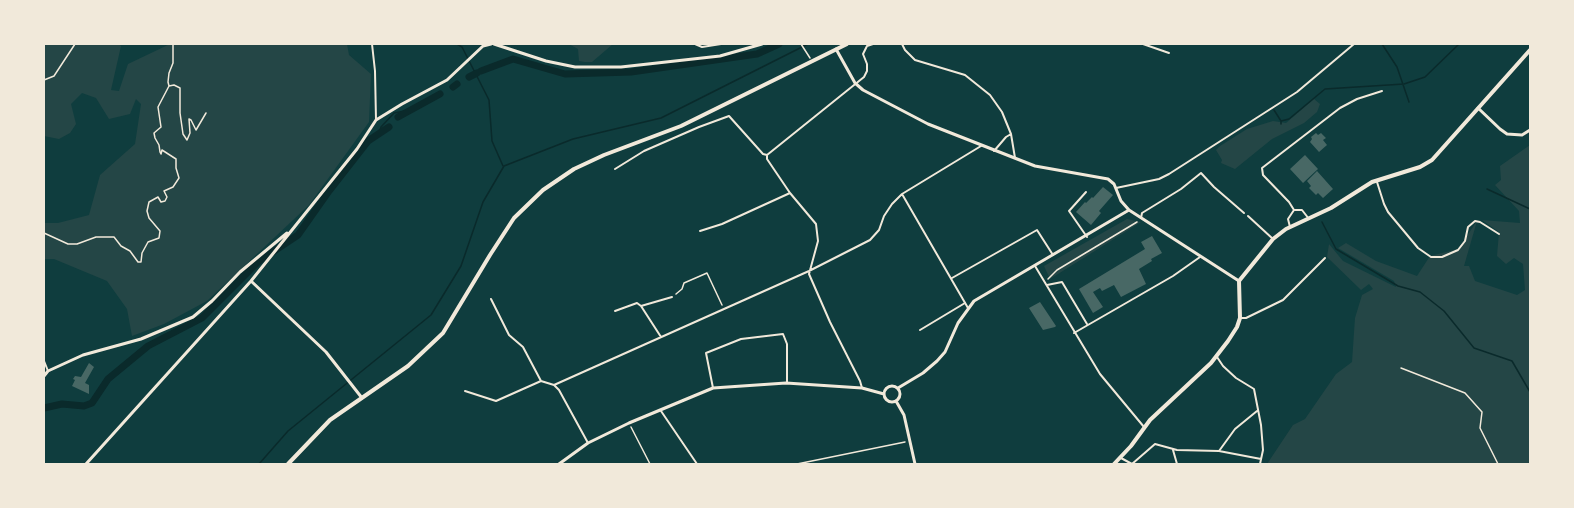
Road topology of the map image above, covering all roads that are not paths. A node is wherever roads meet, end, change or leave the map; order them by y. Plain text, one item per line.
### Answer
1 (372, 44) edge
2 (492, 44) edge
3 (695, 44) edge
4 (721, 44) edge
5 (756, 44) edge
6 (762, 44) edge
7 (847, 44) edge
8 (873, 44) edge
9 (902, 44) edge
10 (1143, 44) edge
11 (1354, 44) edge
12 (836, 49) junction
13 (1530, 50) edge
14 (1169, 53) dead end
15 (855, 83) junction
16 (1382, 91) dead end
17 (1478, 108) junction
18 (376, 120) junction
19 (1530, 130) edge
20 (1011, 134) junction
21 (981, 146) junction
22 (994, 151) junction
23 (767, 155) junction
24 (1015, 158) junction
25 (615, 169) dead end
26 (1377, 180) junction
27 (1116, 188) junction
28 (1086, 192) dead end
29 (790, 194) junction
30 (902, 194) junction
31 (1129, 210) junction
32 (1294, 210) junction
33 (1244, 213) dead end
34 (1248, 216) dead end
35 (1141, 218) junction
36 (1309, 219) junction
37 (295, 226) junction
38 (1290, 227) junction
39 (700, 231) dead end
40 (1499, 234) dead end
41 (1087, 237) junction
42 (1273, 239) junction
43 (1053, 255) junction
44 (1200, 257) junction
45 (1325, 258) dead end
46 (968, 264) dead end
47 (1035, 266) junction
48 (969, 268) junction
49 (809, 271) junction
50 (952, 278) junction
51 (251, 281) junction
52 (1239, 281) junction
53 (1046, 283) junction
54 (672, 297) road end
55 (491, 299) dead end
56 (965, 303) junction
57 (641, 306) junction
58 (968, 308) junction
59 (615, 311) dead end
60 (1240, 318) junction
61 (1087, 324) junction
62 (920, 330) dead end
63 (1074, 333) junction
64 (661, 337) junction
65 (1217, 357) junction
66 (44, 361) edge
67 (48, 371) junction
68 (44, 376) edge
69 (541, 381) junction
70 (786, 383) junction
71 (554, 386) junction
72 (713, 388) junction
73 (862, 388) junction
74 (898, 388) junction
75 (465, 391) dead end
76 (884, 394) junction
77 (362, 398) junction
78 (896, 401) junction
79 (661, 411) junction
80 (1257, 411) junction
81 (1144, 428) junction
82 (588, 443) junction
83 (1175, 449) junction
84 (1219, 452) junction
85 (1121, 458) junction
86 (1261, 459) junction
87 (1136, 461) junction
88 (86, 465) edge
89 (288, 465) edge
90 (559, 465) edge
91 (697, 465) edge
92 (915, 465) edge
93 (1114, 465) edge
94 (1138, 465) edge
95 (1177, 465) edge
96 (1260, 465) edge

1 - 18 street
2 - 5 street
2 - 18 street
3 - 4 street
5 - 6 street
7 - 12 main road
8 - 15 street
9 - 20 street
10 - 14 street
11 - 27 street
12 - 15 street
12 - 77 main road
13 - 17 main road
15 - 21 street
15 - 23 street
16 - 32 street
17 - 19 street
17 - 26 main road
18 - 37 street
20 - 22 street
20 - 24 street
21 - 22 street
21 - 30 street
22 - 24 street
23 - 25 street
23 - 29 street
24 - 27 street
26 - 36 main road
26 - 40 street
27 - 31 street
28 - 41 street
29 - 39 street
29 - 49 street
30 - 49 street
30 - 50 street
31 - 35 street
31 - 41 street
32 - 36 street
32 - 38 street
33 - 35 street
34 - 42 street
35 - 44 street
36 - 38 main road
37 - 51 street
37 - 67 street
38 - 42 main road
41 - 43 street
42 - 52 main road
43 - 47 street
43 - 48 street
44 - 52 street
44 - 61 street
45 - 60 street
46 - 48 street
47 - 53 street
47 - 58 street
48 - 50 street
49 - 64 street
49 - 73 street
50 - 56 street
51 - 77 street
51 - 88 street
52 - 60 main road
53 - 61 street
53 - 63 street
54 - 57 street
55 - 69 street
56 - 58 street
56 - 62 street
57 - 59 street
57 - 64 street
58 - 74 street
60 - 65 main road
61 - 63 street
63 - 81 street
64 - 71 street
65 - 80 street
65 - 81 main road
66 - 67 street
67 - 68 street
69 - 71 street
69 - 75 street
70 - 72 street
70 - 72 street
70 - 73 street
71 - 82 street
72 - 79 street
73 - 76 street
74 - 76 street
74 - 78 street
76 - 78 street
77 - 89 main road
78 - 92 street
79 - 82 street
79 - 91 street
80 - 84 street
80 - 86 street
81 - 85 main road
82 - 90 street
83 - 84 street
83 - 87 street
83 - 95 street
84 - 86 street
85 - 87 street
85 - 93 main road
86 - 96 street
87 - 94 street

